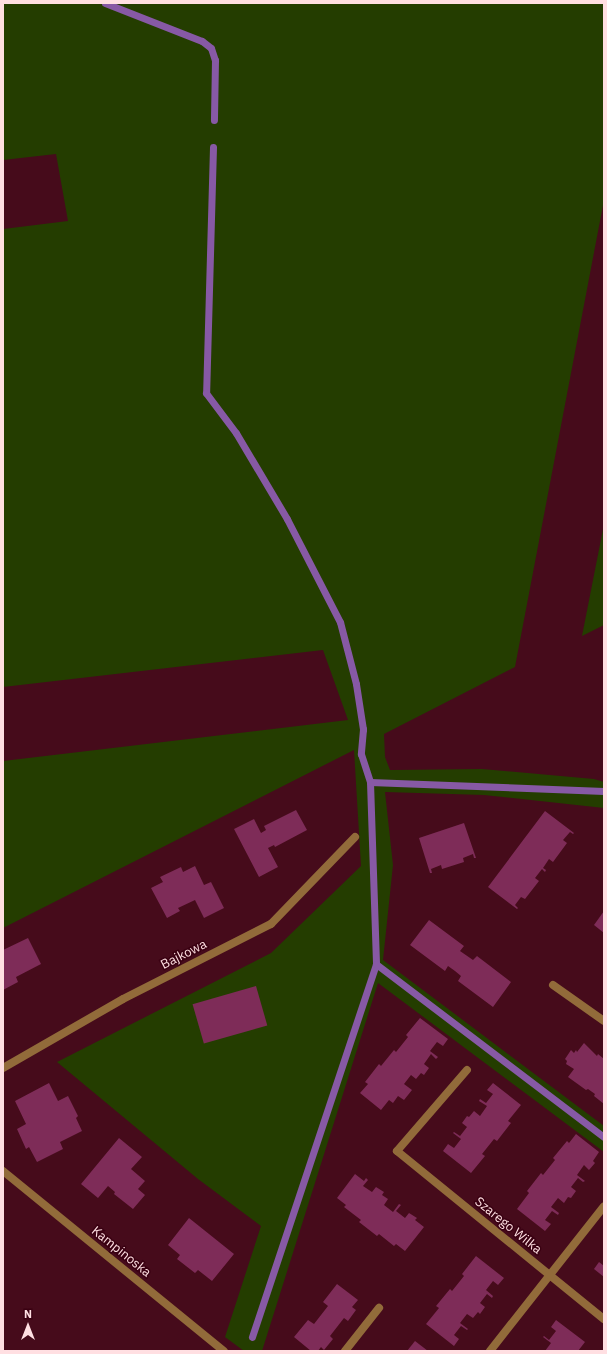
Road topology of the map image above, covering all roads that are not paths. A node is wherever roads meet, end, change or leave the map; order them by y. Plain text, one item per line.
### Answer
1 (355, 837) dead end
2 (553, 985) dead end
3 (604, 1021) edge
4 (3, 1068) edge
5 (467, 1070) dead end
6 (3, 1171) edge
7 (604, 1206) edge
8 (550, 1275) junction
9 (378, 1308) dead end
10 (604, 1319) edge
11 (224, 1351) edge
12 (345, 1351) edge
13 (490, 1351) edge

1 - 4 street, Bajkowa
2 - 3 street
5 - 8 street, Szarego Wilka
6 - 11 street, Kampinoska
7 - 8 street
8 - 10 street, Szarego Wilka
8 - 13 street
9 - 12 street

